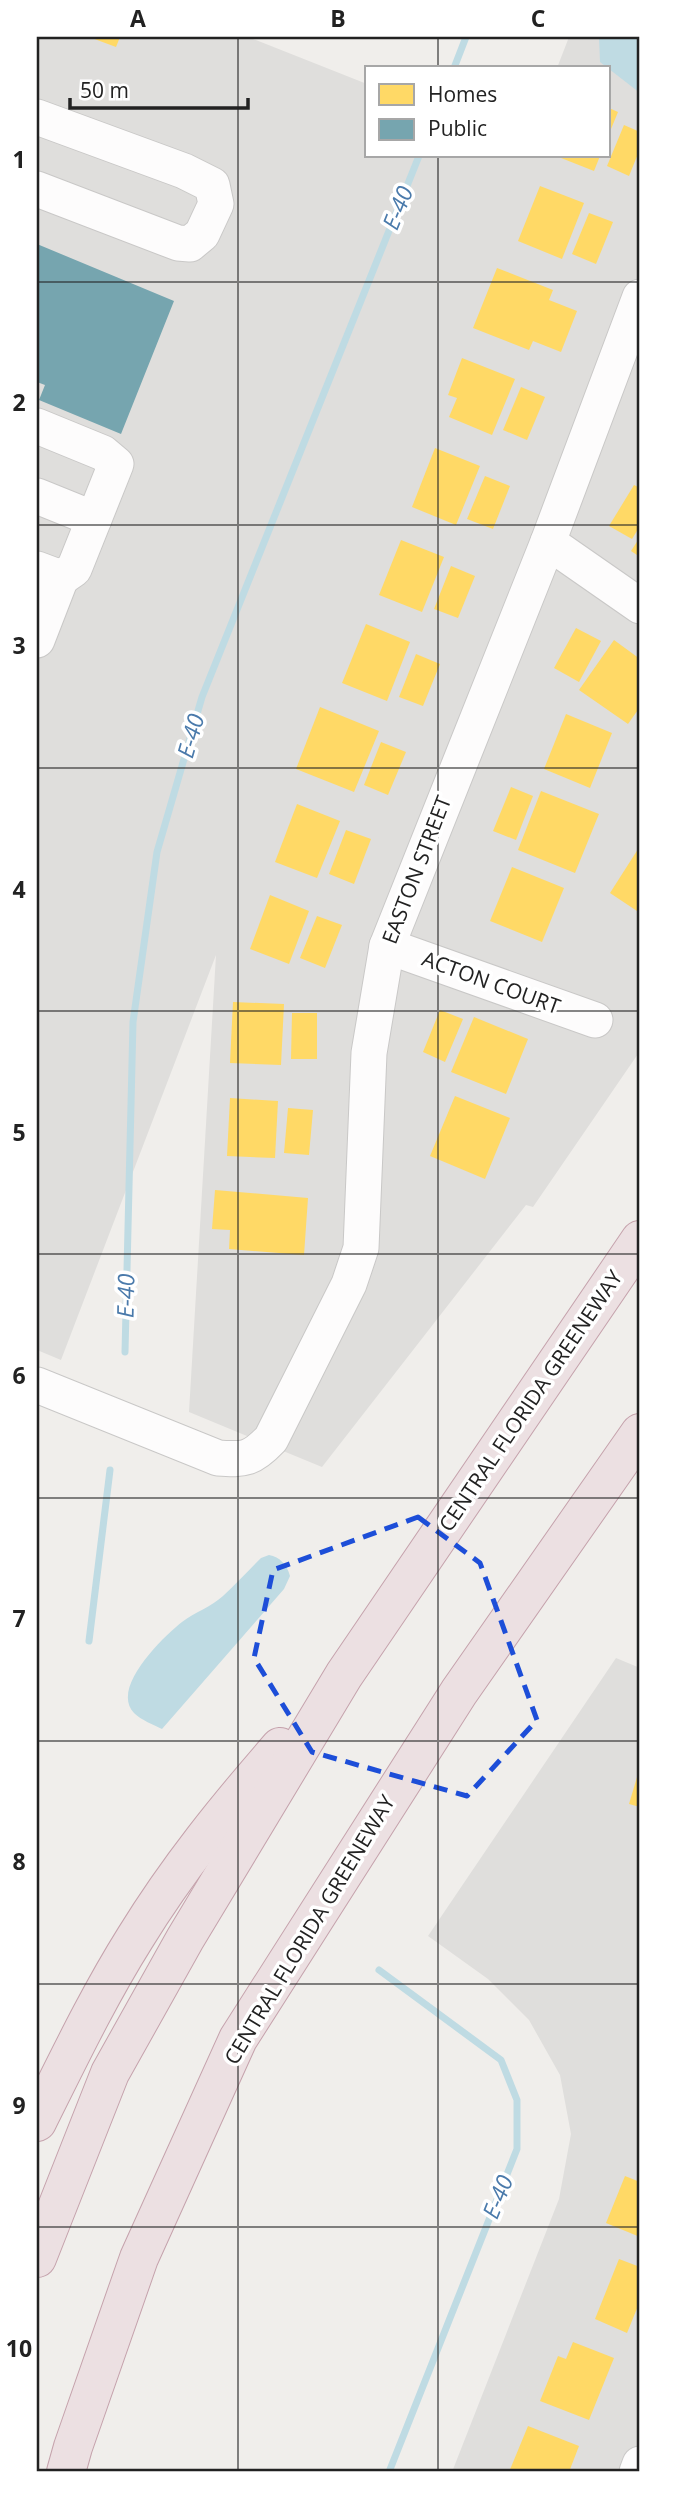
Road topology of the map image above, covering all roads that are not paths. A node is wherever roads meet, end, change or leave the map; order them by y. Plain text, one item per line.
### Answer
1 (37, 117) edge
2 (37, 190) edge
3 (640, 297) edge
4 (37, 426) edge
5 (37, 496) edge
6 (94, 519) junction
7 (548, 542) junction
8 (49, 573) edge
9 (640, 607) edge
10 (37, 640) edge
11 (387, 946) junction
12 (595, 1020) dead end
13 (640, 1240) edge
14 (37, 1385) edge
15 (640, 1433) edge
16 (344, 1675) junction
17 (37, 2122) edge
18 (37, 2258) edge
19 (640, 2464) edge
20 (66, 2472) edge
21 (637, 2472) edge

1 - 2 street
3 - 7 street, EASTON STREET
4 - 6 street
5 - 6 street
6 - 8 street
7 - 9 street
7 - 11 street, EASTON STREET
8 - 10 street
11 - 12 street, ACTON COURT
11 - 14 street, EASTON STREET
13 - 16 highway, CENTRAL FLORIDA GREENEWAY
15 - 20 highway, CENTRAL FLORIDA GREENEWAY
16 - 17 highway
16 - 18 highway, CENTRAL FLORIDA GREENEWAY
19 - 21 street

